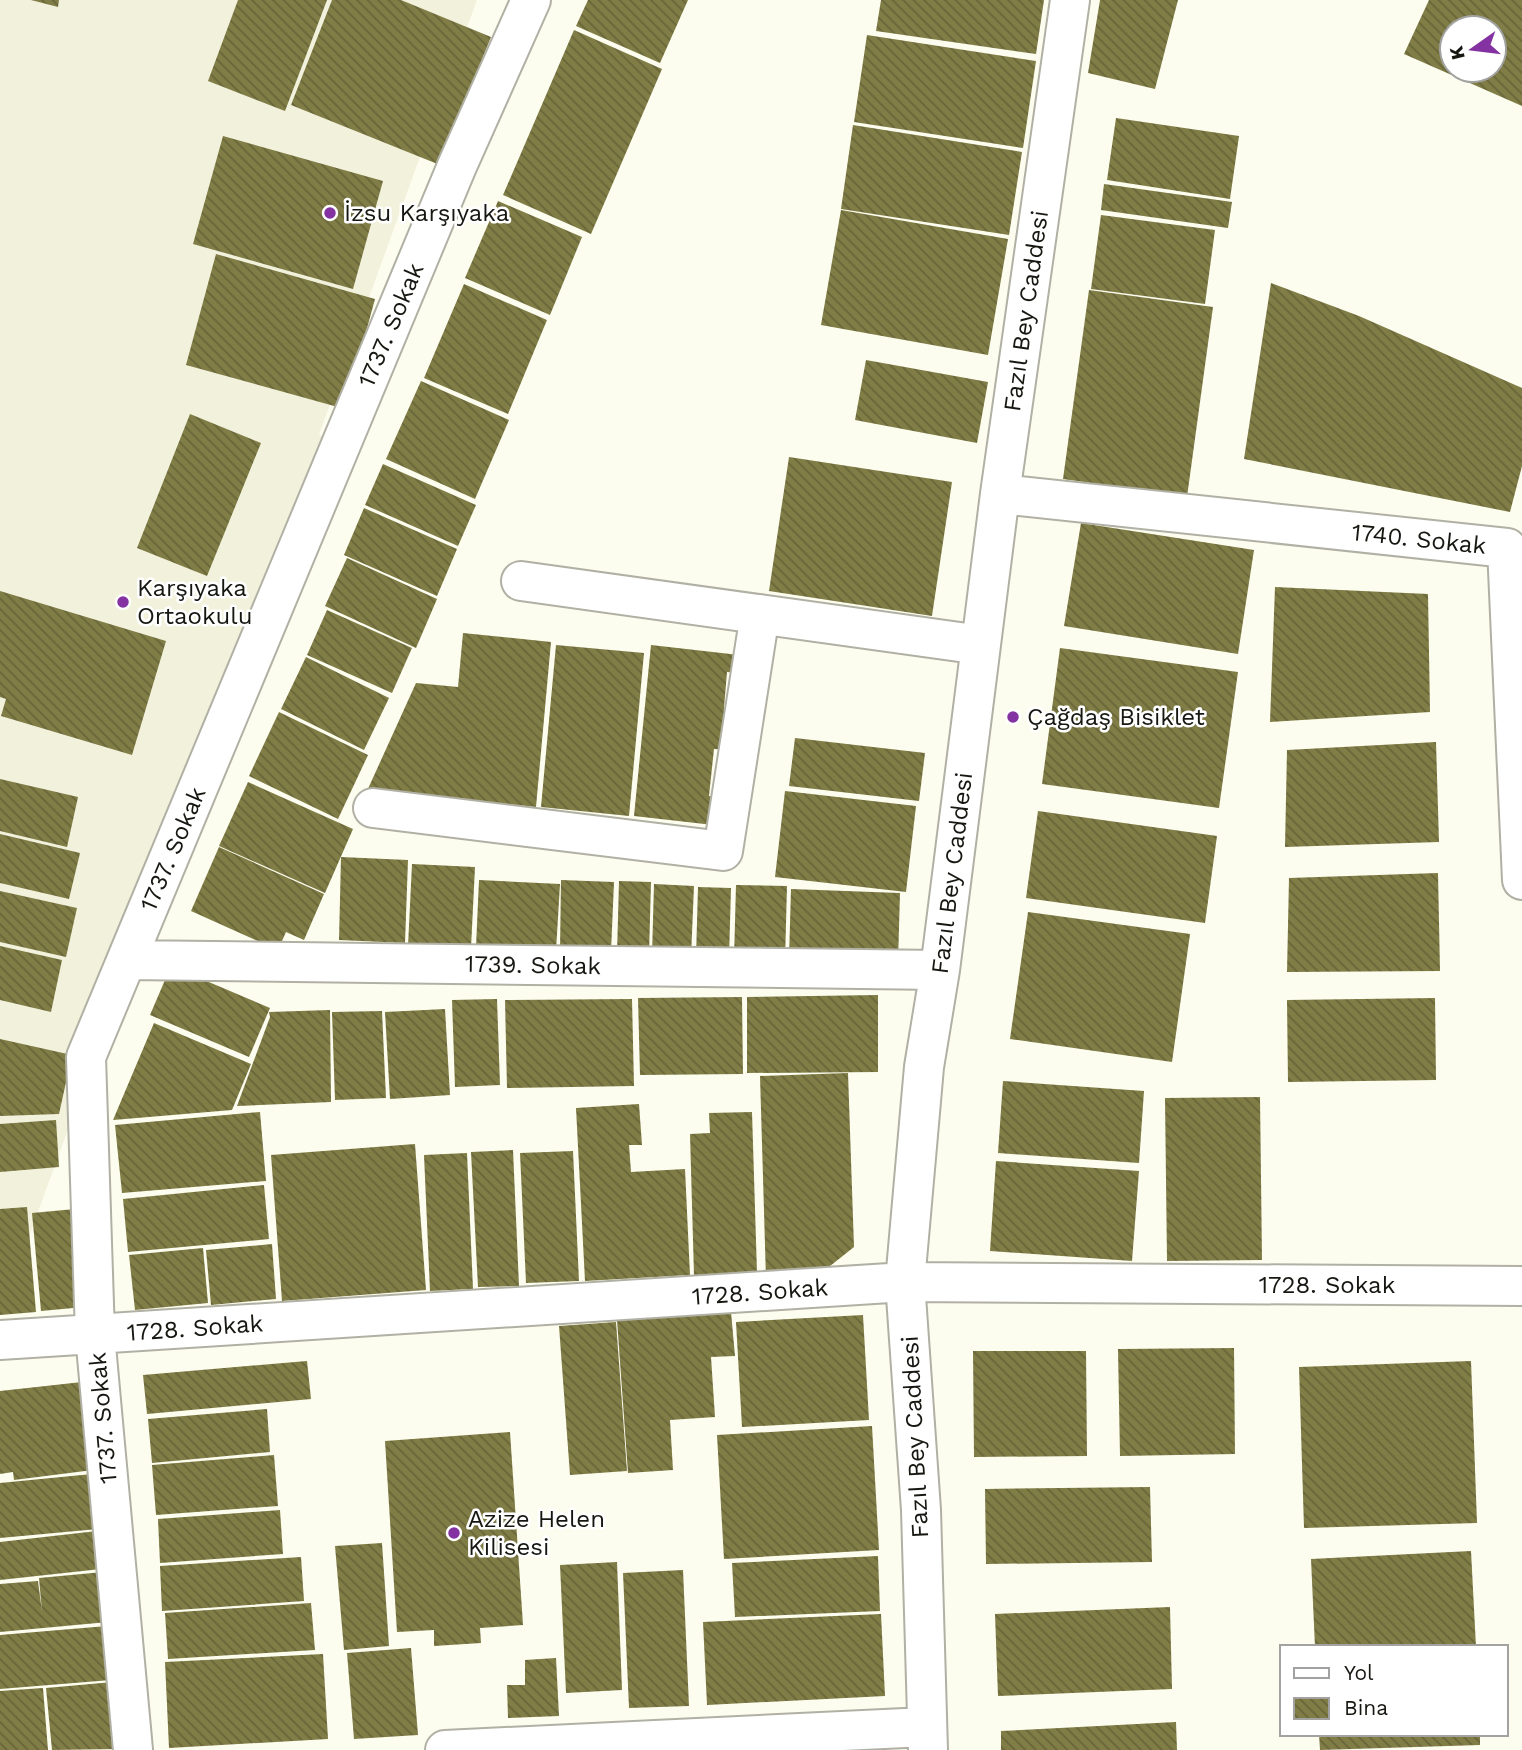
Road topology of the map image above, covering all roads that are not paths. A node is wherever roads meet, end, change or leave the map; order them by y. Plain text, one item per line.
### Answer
1 (1070, 0) edge
2 (528, 1) edge
3 (1000, 494) junction
4 (522, 581) dead end
5 (760, 614) junction
6 (981, 645) junction
7 (373, 808) dead end
8 (1522, 880) edge
9 (127, 960) junction
10 (940, 970) junction
11 (905, 1282) junction
12 (1522, 1286) edge
13 (95, 1335) junction
14 (0, 1340) edge
15 (927, 1738) edge
16 (134, 1750) edge
17 (445, 1750) edge

1 - 3 street, Fazıl Bey Caddesi
2 - 9 street, 1737. Sokak
3 - 6 street, Fazıl Bey Caddesi
3 - 8 street, 1740. Sokak
4 - 5 street
5 - 6 street
5 - 7 street
6 - 10 street, Fazıl Bey Caddesi
9 - 10 street, 1739. Sokak
9 - 13 street, 1737. Sokak
10 - 11 street, Fazıl Bey Caddesi
11 - 12 street, 1728. Sokak
11 - 13 street, 1728. Sokak
11 - 15 street, Fazıl Bey Caddesi
13 - 14 street, 1728. Sokak
13 - 16 street, 1737. Sokak
15 - 17 street

